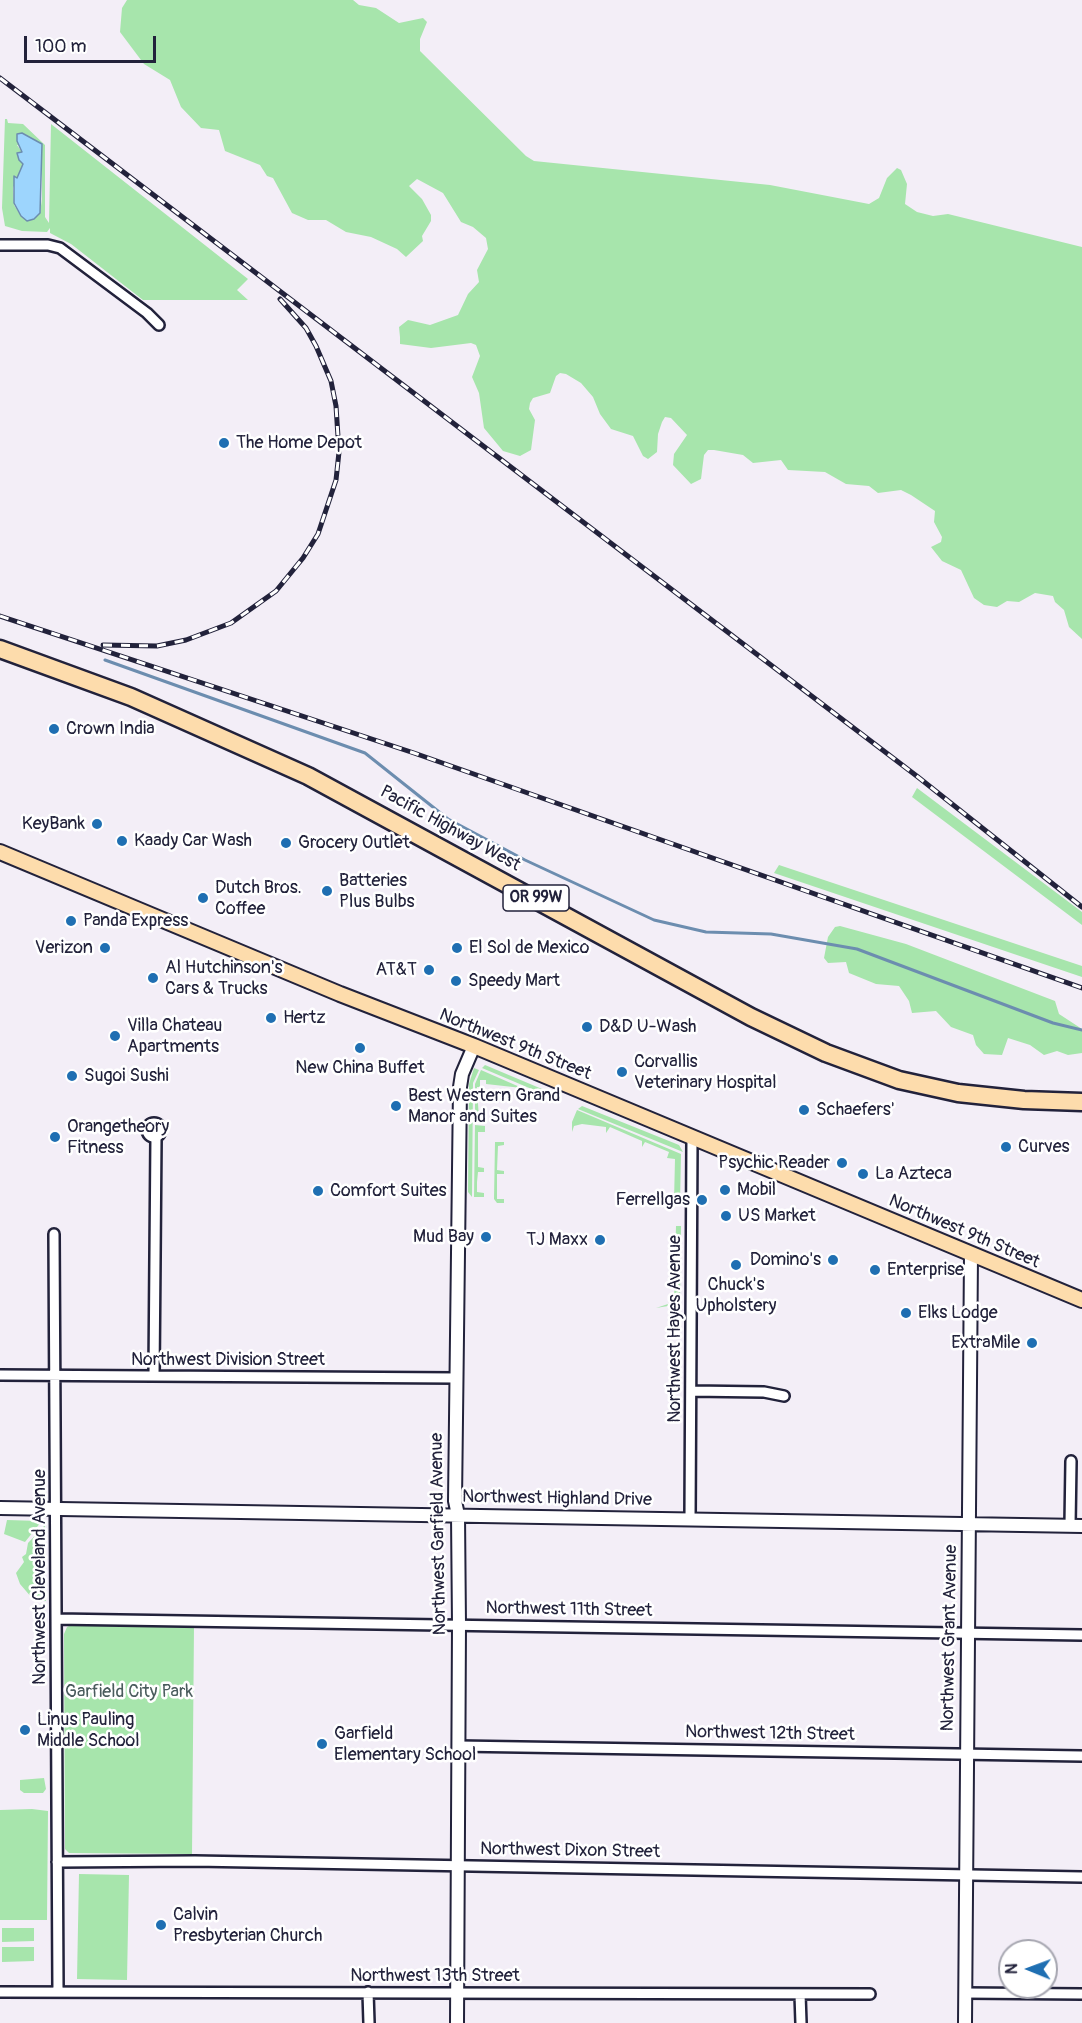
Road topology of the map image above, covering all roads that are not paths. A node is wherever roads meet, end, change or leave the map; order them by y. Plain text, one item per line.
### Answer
1 (0, 245) edge
2 (159, 326) dead end
3 (0, 649) edge
4 (0, 852) edge
5 (474, 1046) junction
6 (1082, 1102) edge
7 (156, 1137) dead end
8 (692, 1138) junction
9 (54, 1234) dead end
10 (971, 1254) junction
11 (1081, 1298) edge
12 (0, 1375) edge
13 (55, 1375) junction
14 (154, 1376) junction
15 (456, 1378) junction
16 (691, 1391) junction
17 (784, 1396) dead end
18 (1071, 1461) dead end
19 (0, 1508) edge
20 (56, 1509) junction
21 (458, 1515) junction
22 (690, 1519) junction
23 (969, 1525) junction
24 (1076, 1525) edge
25 (56, 1619) junction
26 (459, 1625) junction
27 (968, 1634) junction
28 (1082, 1635) edge
29 (458, 1746) junction
30 (967, 1754) junction
31 (1082, 1756) edge
32 (57, 1862) junction
33 (458, 1866) junction
34 (965, 1875) junction
35 (1082, 1877) edge
36 (58, 1991) junction
37 (0, 1992) edge
38 (369, 1992) junction
39 (457, 1992) junction
40 (965, 1993) junction
41 (800, 1994) junction
42 (870, 1994) dead end
43 (1082, 1994) edge
44 (369, 2023) edge
45 (457, 2023) edge
46 (801, 2023) edge
47 (965, 2023) edge

1 - 2 street
3 - 6 highway, Pacific Highway West / OR 99W
4 - 5 main road, Northwest 9th Street
5 - 8 main road, Northwest 9th Street
5 - 15 street, Northwest Garfield Avenue
7 - 14 street
8 - 10 main road, Northwest 9th Street
8 - 16 street, Northwest Hayes Avenue
9 - 13 street, Northwest Cleveland Avenue
10 - 11 main road, Northwest 9th Street
10 - 23 street, Northwest Grant Avenue
12 - 13 street, Northwest Division Street
13 - 14 street, Northwest Division Street
13 - 20 street, Northwest Cleveland Avenue
14 - 15 street, Northwest Division Street
15 - 21 street, Northwest Garfield Avenue
16 - 17 street
16 - 22 street, Northwest Hayes Avenue
18 - 24 street
19 - 20 street, Northwest Highland Drive
20 - 21 street, Northwest Highland Drive
20 - 25 street, Northwest Cleveland Avenue
21 - 22 street, Northwest Highland Drive
21 - 26 street, Northwest Garfield Avenue
22 - 23 street, Northwest Highland Drive
23 - 24 street, Northwest Highland Drive
23 - 27 street, Northwest Grant Avenue
25 - 26 street, Northwest 11th Street
25 - 32 street, Northwest Cleveland Avenue
26 - 27 street, Northwest 11th Street
26 - 29 street, Northwest Garfield Avenue
27 - 28 street, Northwest 11th Street
27 - 30 street, Northwest Grant Avenue
29 - 30 street, Northwest 12th Street
29 - 33 street, Northwest Garfield Avenue
30 - 31 street, Northwest 12th Street
30 - 34 street, Northwest Grant Avenue
32 - 33 street, Northwest Dixon Street
32 - 36 street, Northwest Cleveland Avenue
33 - 34 street, Northwest Dixon Street
33 - 39 street, Northwest Garfield Avenue
34 - 35 street, Northwest Dixon Street
34 - 40 street, Northwest Grant Avenue
36 - 37 street, Northwest 13th Street
36 - 38 street, Northwest 13th Street
38 - 39 street, Northwest 13th Street
38 - 44 street
39 - 41 street, Northwest 13th Street
39 - 45 street, Northwest Garfield Avenue
40 - 43 street
40 - 47 street, Northwest Grant Avenue
41 - 42 street, Northwest 13th Street
41 - 46 street

